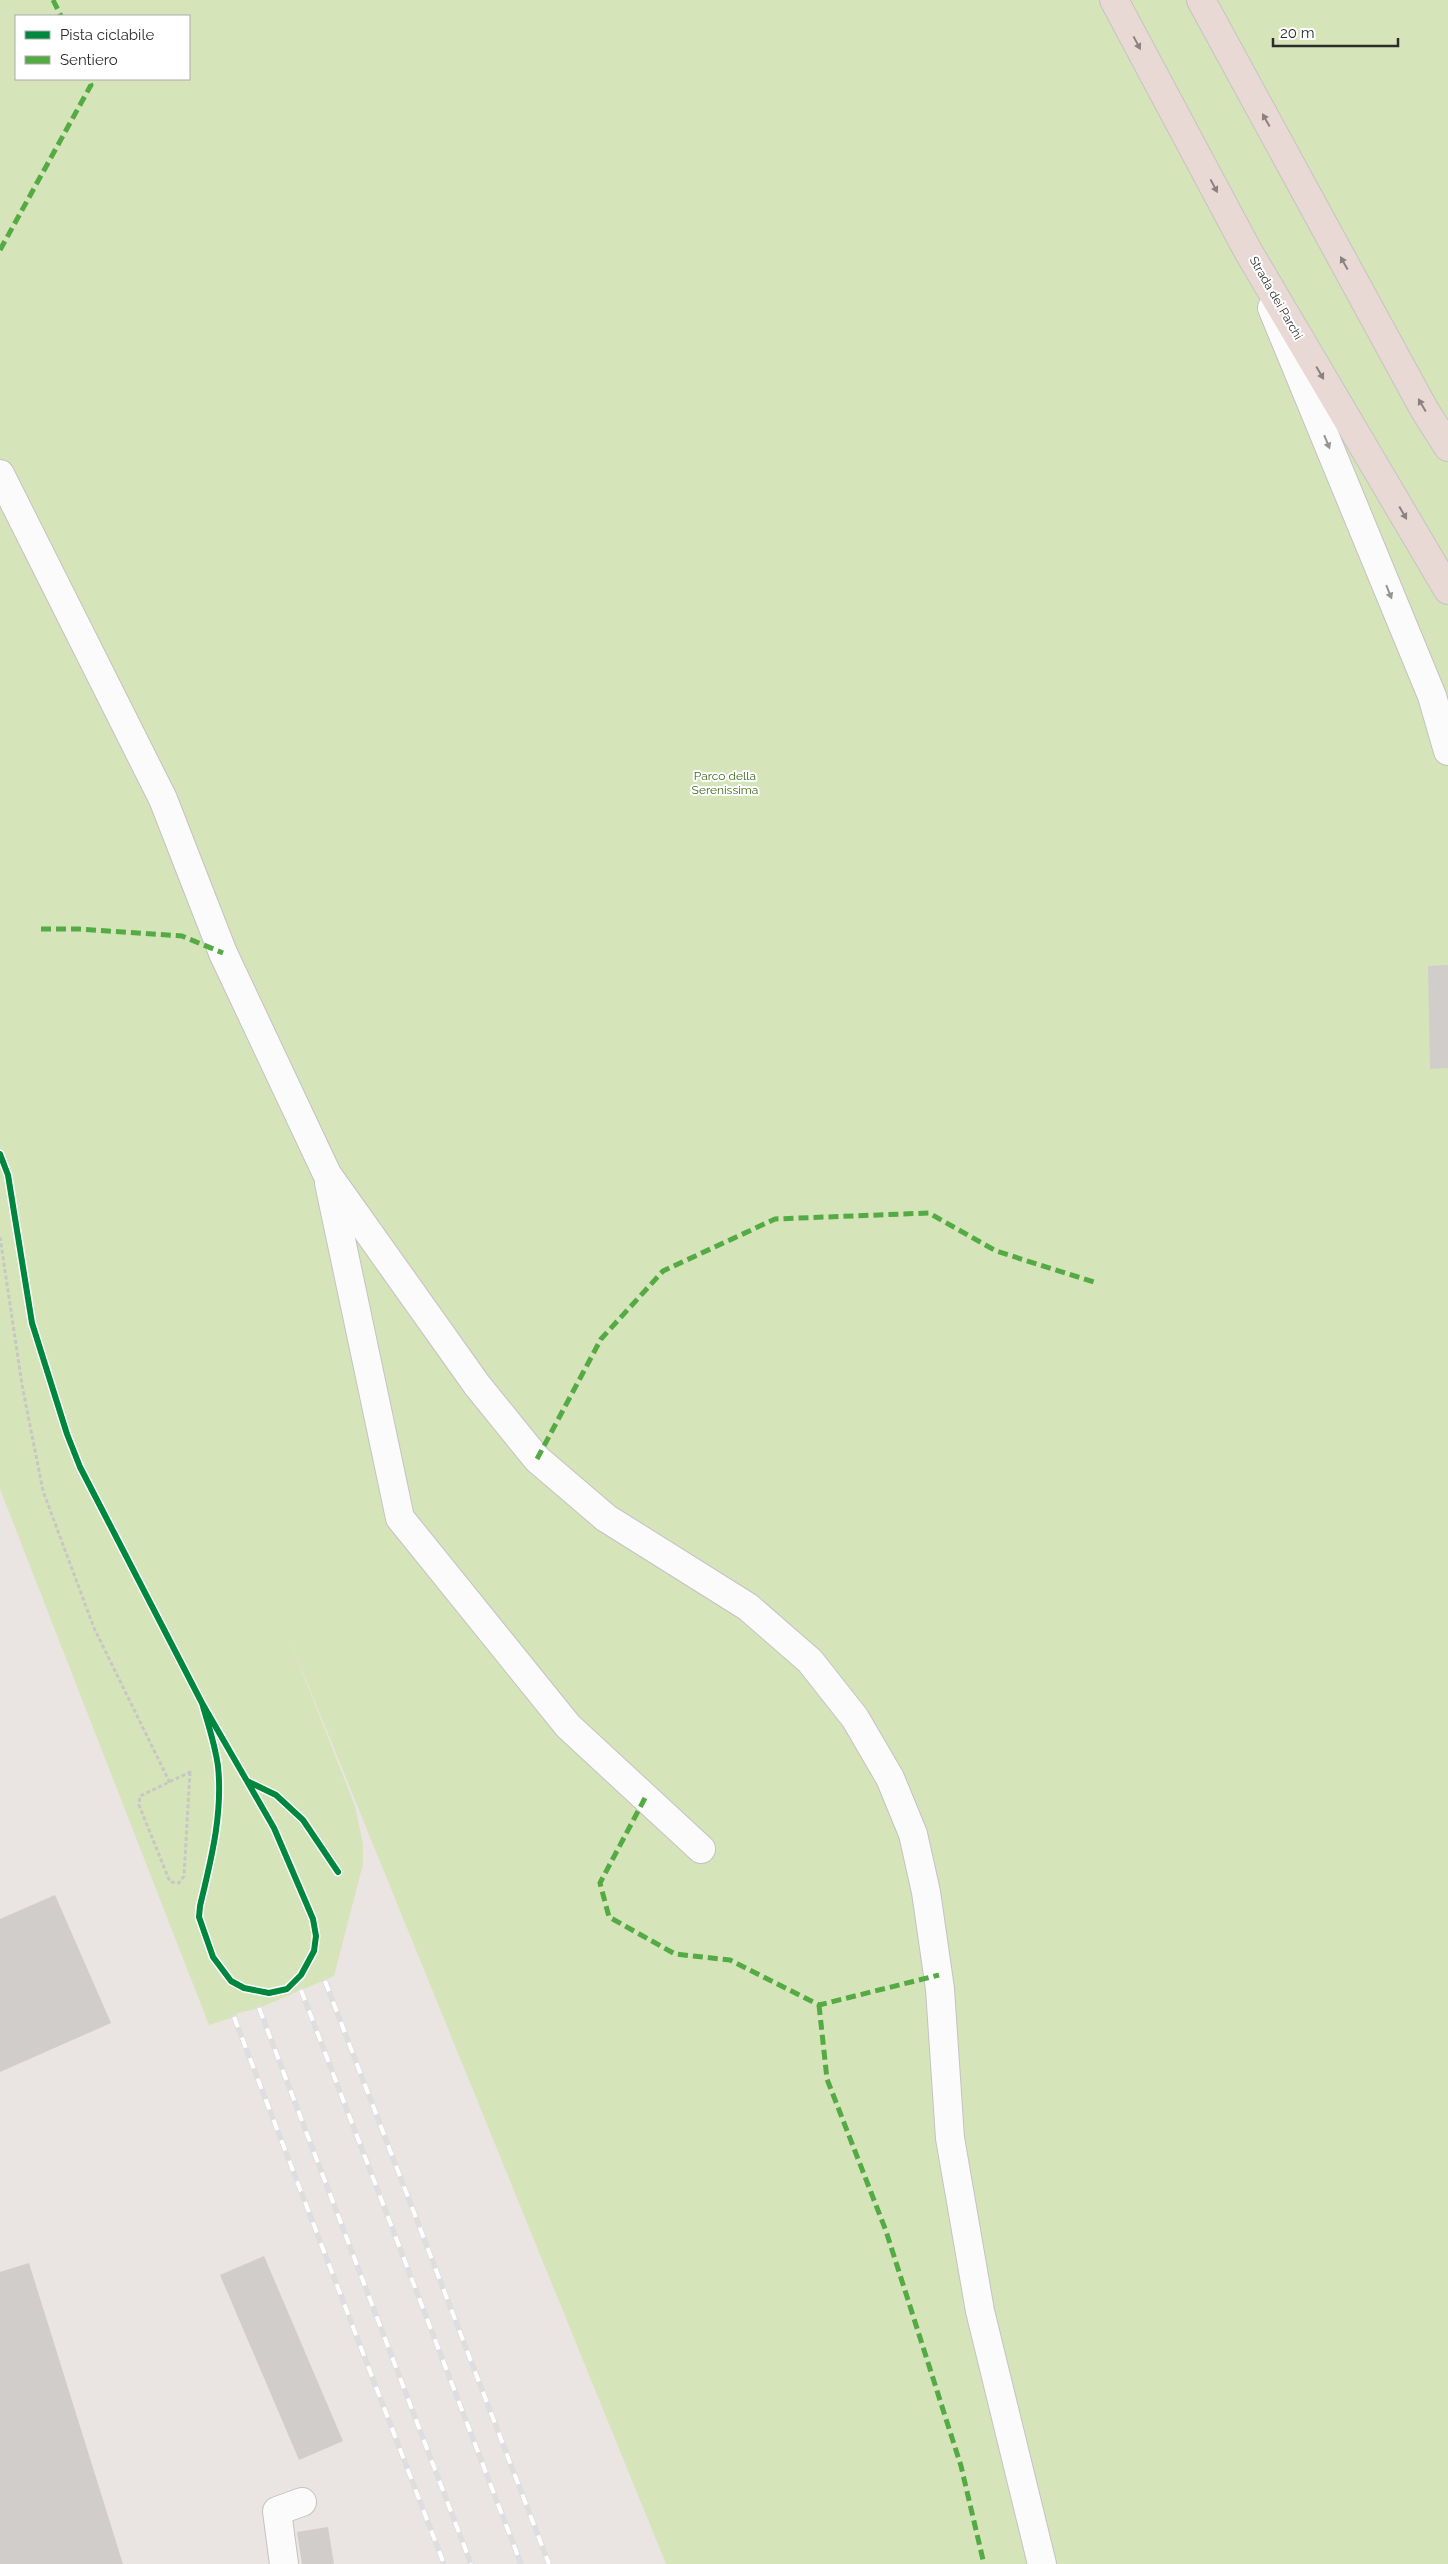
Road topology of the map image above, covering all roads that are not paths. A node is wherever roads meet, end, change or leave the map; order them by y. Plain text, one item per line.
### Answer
1 (1114, 0) edge
2 (1201, 0) edge
3 (1248, 251) junction
4 (1448, 447) edge
5 (0, 474) edge
6 (1448, 590) edge
7 (1448, 751) edge
8 (327, 1174) junction
9 (701, 1849) dead end
10 (302, 2502) dead end
11 (284, 2564) edge
12 (1042, 2564) edge

1 -> 3 highway, Strada dei Parchi
4 -> 2 highway
3 -> 6 highway, Strada dei Parchi
3 -> 7 lane
5 - 8 lane
8 - 9 lane
8 - 12 lane
10 - 11 lane

